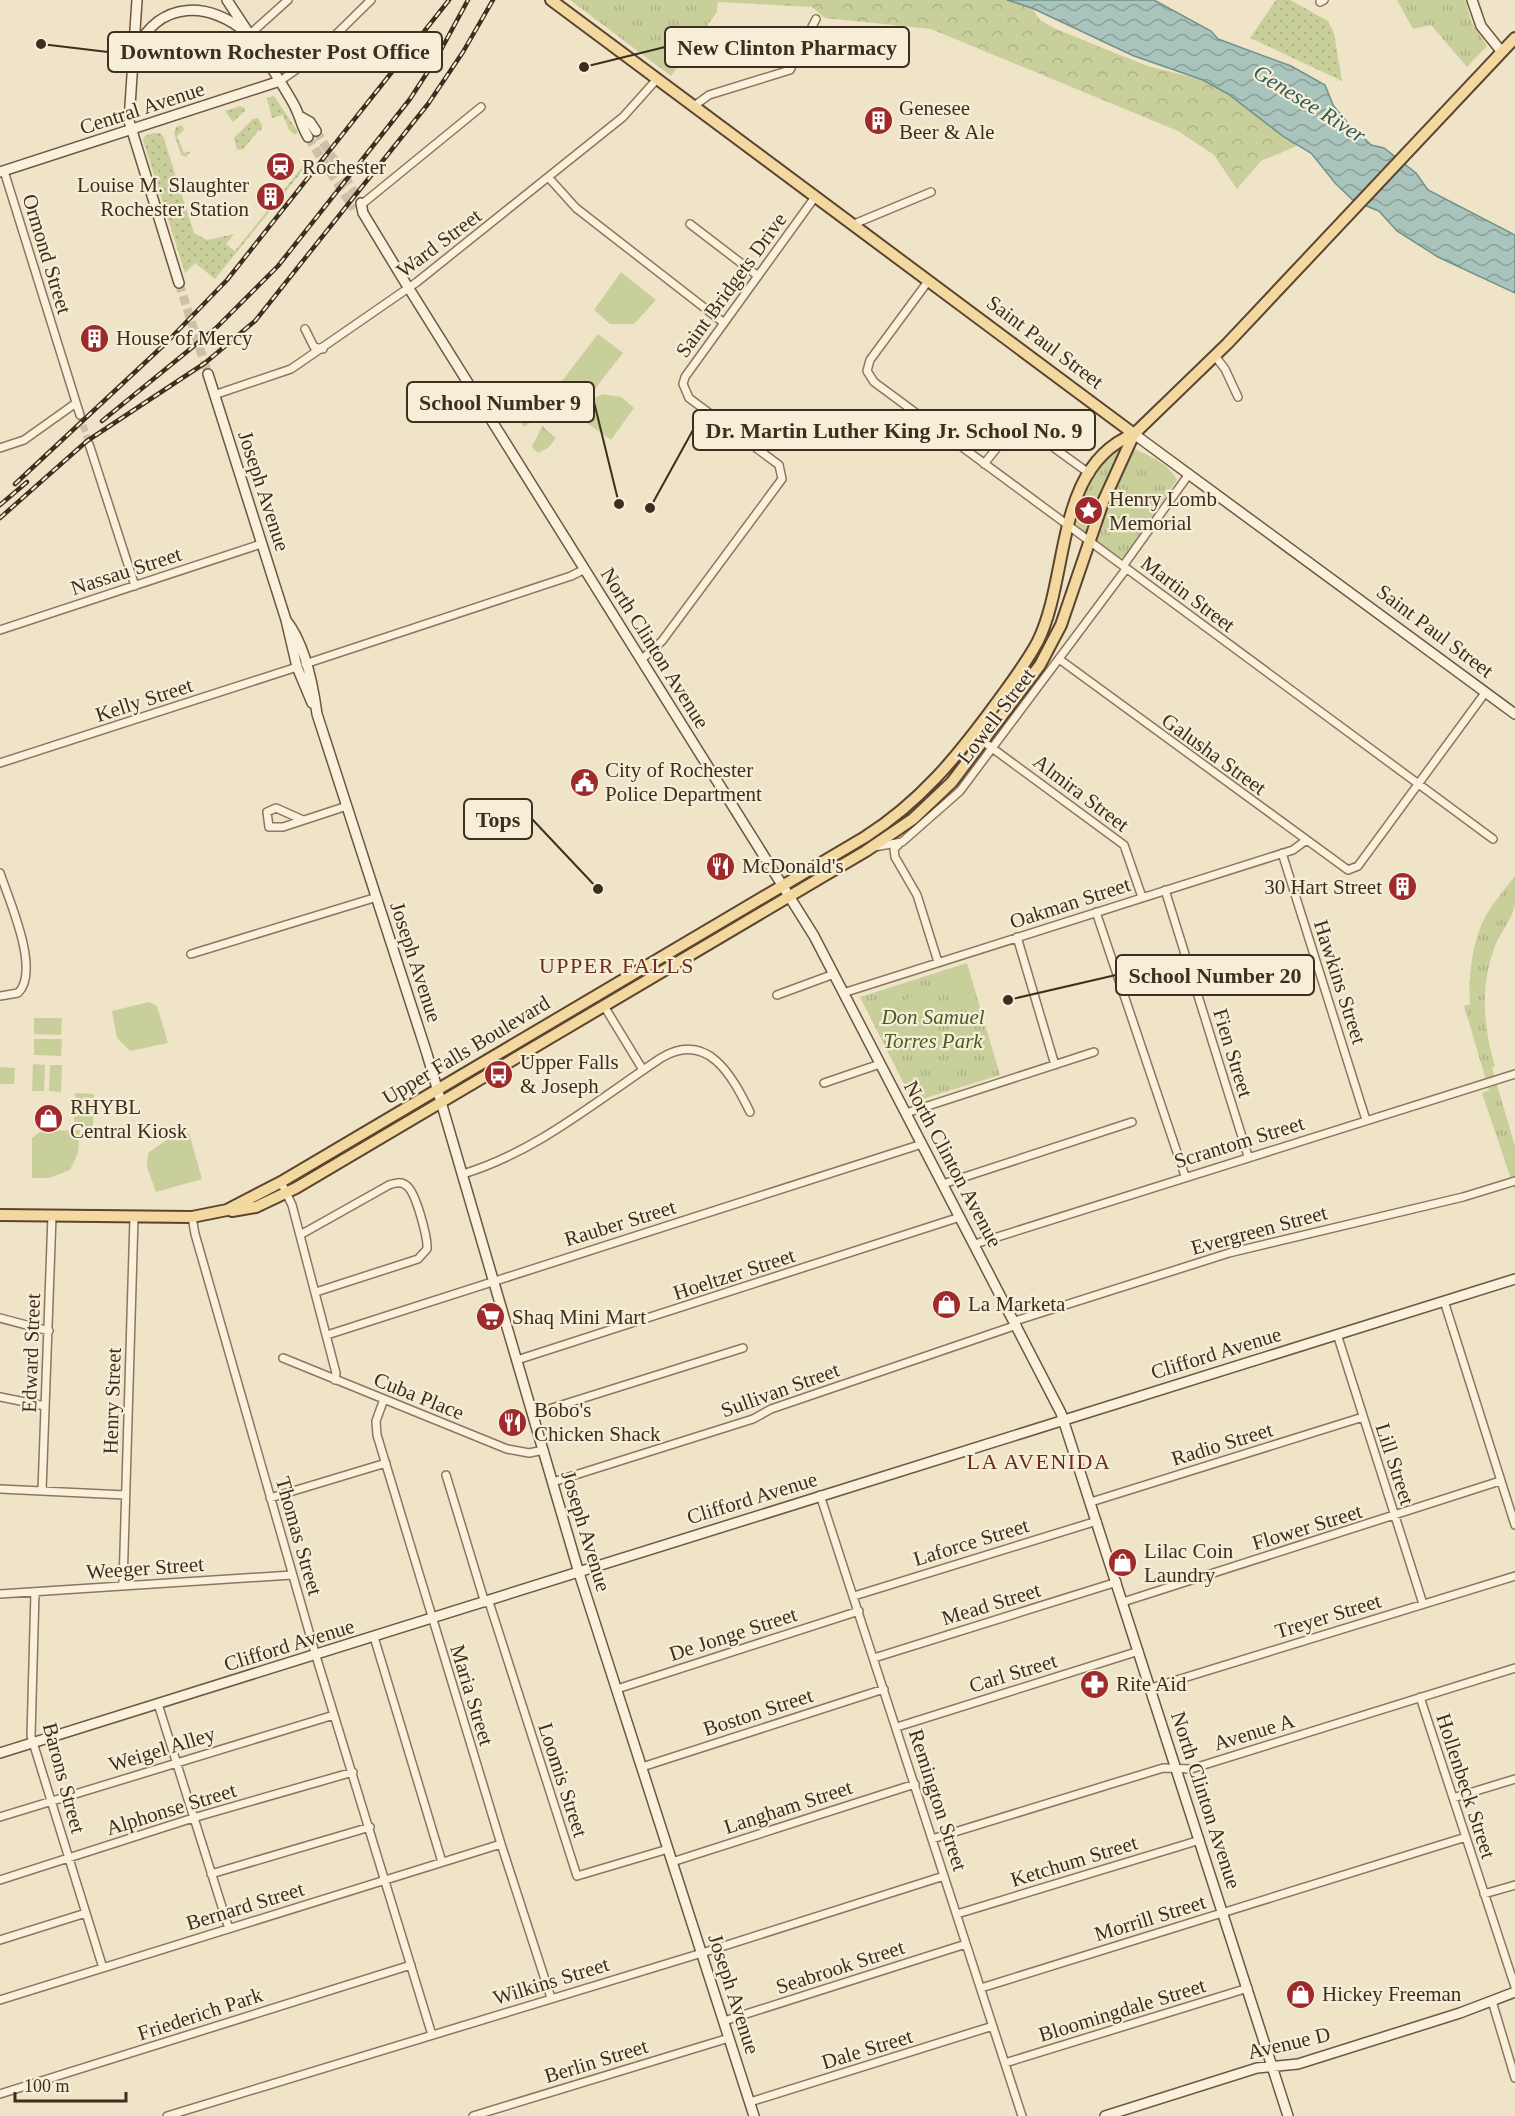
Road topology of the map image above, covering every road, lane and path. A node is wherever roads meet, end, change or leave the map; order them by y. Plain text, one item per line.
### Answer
1 (137, 0) edge
2 (227, 0) edge
3 (288, 0) edge
4 (371, 0) edge
5 (551, 0) edge
6 (1472, 0) edge
7 (816, 20) dead end
8 (249, 34) junction
9 (1515, 38) edge
10 (1502, 51) junction
11 (132, 66) junction
12 (657, 79) junction
13 (280, 81) junction
14 (694, 106) junction
15 (481, 107) dead end
16 (131, 130) junction
17 (312, 134) tunnel mouth
18 (2, 172) edge
19 (549, 178) junction
20 (931, 192) dead end
21 (815, 197) junction
22 (360, 208) joint
23 (690, 224) dead end
24 (854, 224) junction
25 (758, 276) junction
26 (929, 280) junction
27 (179, 283) tunnel mouth
28 (408, 288) junction
29 (724, 323) junction
30 (305, 329) dead end
31 (323, 349) junction
32 (1215, 356) junction
33 (208, 374) tunnel mouth
34 (214, 395) junction
35 (1238, 397) dead end
36 (76, 403) junction
37 (80, 415) tunnel mouth
38 (1134, 434) junction
39 (89, 444) tunnel mouth
40 (0, 448) edge
41 (984, 464) junction
42 (1090, 474) junction
43 (1189, 474) junction
44 (1068, 526) junction
45 (1089, 542) junction
46 (261, 544) junction
47 (1124, 567) junction
48 (585, 569) junction
49 (135, 586) junction
50 (0, 630) edge
51 (641, 660) junction
52 (1059, 660) junction
53 (301, 666) junction
54 (1485, 693) junction
55 (1515, 714) edge
56 (973, 734) junction
57 (984, 742) junction
58 (993, 749) junction
59 (0, 764) edge
60 (1418, 784) junction
61 (347, 806) junction
62 (303, 820) junction
63 (1493, 839) dead end
64 (1305, 841) junction
65 (899, 844) junction
66 (866, 850) junction
67 (1282, 853) junction
68 (0, 873) edge
69 (782, 886) junction
70 (1165, 890) junction
71 (789, 896) junction
72 (376, 897) junction
73 (1142, 897) junction
74 (1096, 912) junction
75 (1017, 937) junction
76 (191, 954) dead end
77 (938, 962) junction
78 (834, 974) junction
79 (843, 993) junction
80 (777, 995) dead end
81 (0, 996) edge
82 (604, 1006) junction
83 (1094, 1052) dead end
84 (880, 1064) junction
85 (1055, 1065) junction
86 (643, 1070) junction
87 (1515, 1074) edge
88 (824, 1083) dead end
89 (437, 1090) junction
90 (441, 1102) junction
91 (750, 1112) dead end
92 (906, 1113) junction
93 (1366, 1120) junction
94 (1132, 1122) dead end
95 (922, 1144) junction
96 (1248, 1156) junction
97 (463, 1173) junction
98 (1185, 1176) junction
99 (1515, 1181) edge
100 (281, 1182) junction
101 (943, 1184) junction
102 (287, 1193) junction
103 (227, 1210) junction
104 (0, 1215) edge
105 (52, 1216) junction
106 (192, 1217) junction
107 (960, 1217) junction
108 (134, 1218) junction
109 (300, 1235) junction
110 (975, 1244) junction
111 (1515, 1279) edge
112 (494, 1280) junction
113 (316, 1292) junction
114 (1444, 1301) junction
115 (0, 1318) edge
116 (1016, 1323) junction
117 (49, 1331) junction
118 (1337, 1334) junction
119 (327, 1335) junction
120 (743, 1348) dead end
121 (283, 1358) dead end
122 (518, 1360) junction
123 (335, 1380) junction
124 (0, 1397) edge
125 (384, 1400) junction
126 (45, 1406) junction
127 (533, 1414) junction
128 (1363, 1417) junction
129 (1065, 1421) junction
130 (543, 1450) junction
131 (386, 1463) junction
132 (446, 1475) dead end
133 (1500, 1481) junction
134 (553, 1482) junction
135 (0, 1489) edge
136 (42, 1491) junction
137 (125, 1495) junction
138 (820, 1496) junction
139 (270, 1498) junction
140 (1091, 1502) junction
141 (1395, 1517) junction
142 (1097, 1521) junction
143 (1515, 1526) edge
144 (579, 1573) junction
145 (292, 1575) junction
146 (1515, 1576) edge
147 (1117, 1582) junction
148 (123, 1586) junction
149 (35, 1592) junction
150 (0, 1594) edge
151 (854, 1596) junction
152 (487, 1602) junction
153 (1123, 1602) junction
154 (1423, 1604) junction
155 (859, 1611) junction
156 (432, 1620) junction
157 (374, 1637) junction
158 (1139, 1651) junction
159 (316, 1656) junction
160 (874, 1658) junction
161 (1515, 1668) edge
162 (1151, 1688) junction
163 (617, 1689) junction
164 (884, 1689) junction
165 (1420, 1698) junction
166 (158, 1704) junction
167 (334, 1715) junction
168 (897, 1727) junction
169 (33, 1743) junction
170 (0, 1754) edge
171 (176, 1762) junction
172 (642, 1767) junction
173 (1177, 1769) junction
174 (353, 1772) junction
175 (1515, 1779) edge
176 (915, 1784) junction
177 (1453, 1798) junction
178 (51, 1801) junction
179 (0, 1817) edge
180 (193, 1818) junction
181 (370, 1827) junction
182 (1466, 1837) junction
183 (933, 1839) junction
184 (1200, 1840) junction
185 (501, 1844) junction
186 (668, 1849) junction
187 (69, 1859) junction
188 (442, 1862) junction
189 (672, 1862) junction
190 (211, 1874) junction
191 (944, 1876) junction
192 (0, 1880) edge
193 (386, 1880) junction
194 (1515, 1885) edge
195 (1484, 1894) junction
196 (86, 1913) junction
197 (1223, 1913) junction
198 (957, 1914) junction
199 (229, 1929) junction
200 (0, 1940) edge
201 (966, 1944) junction
202 (702, 1953) junction
203 (411, 1965) junction
204 (103, 1968) junction
205 (1515, 1987) edge
206 (981, 1988) junction
207 (1248, 1988) junction
208 (1515, 1992) edge
209 (551, 1998) junction
210 (0, 2000) edge
211 (1492, 2001) junction
212 (724, 2021) junction
213 (993, 2026) junction
214 (432, 2035) junction
215 (729, 2038) junction
216 (1005, 2063) junction
217 (1273, 2066) junction
218 (1515, 2078) edge
219 (0, 2094) edge
220 (750, 2102) junction
221 (167, 2116) edge
222 (473, 2116) edge
223 (754, 2116) edge
224 (1022, 2116) edge
225 (1105, 2116) edge
226 (1288, 2116) edge

1 - 11 main road
2 - 8 main road
3 - 8 street
4 - 13 street, Central Avenue
5 - 12 main road, Saint Paul Street
6 - 10 main road
7 - 14 street
8 - 11 main road
8 - 13 main road
9 - 10 main road
10 - 32 main road
11 - 16 main road
12 - 14 main road, Saint Paul Street
12 - 19 street, Ward Street
13 - 16 main road, Central Avenue
13 - 17 main road
14 - 21 main road, Saint Paul Street
15 - 22 street
16 - 18 main road, Central Avenue
16 - 27 main road
18 - 36 street, Ormond Street
19 - 28 street, Ward Street
19 - 29 street
20 - 24 street
21 - 24 main road, Saint Paul Street
21 - 25 street, Saint Bridgets Drive
22 - 28 main road, North Clinton Avenue
23 - 25 street
24 - 26 main road, Saint Paul Street
25 - 29 street, Saint Bridgets Drive
26 - 38 main road, Saint Paul Street
26 - 41 street, Martin Street
28 - 31 street, Ward Street
28 - 48 main road, North Clinton Avenue
29 - 51 street, Saint Bridgets Drive
30 - 31 street
31 - 34 street, Ward Street
32 - 35 street
32 - 38 main road
33 - 34 main road, Joseph Avenue
34 - 46 main road, Joseph Avenue
36 - 37 street, Ormond Street
36 - 40 street
38 - 42 main road, Upper Falls Boulevard
38 - 43 main road, Saint Paul Street
38 - 45 main road, Upper Falls Boulevard
39 - 49 street
41 - 42 street
41 - 44 street, Martin Street
42 - 44 main road, Upper Falls Boulevard
43 - 47 street, Lowell Street
43 - 54 main road, Saint Paul Street
44 - 45 street, Martin Street
44 - 56 main road, Upper Falls Boulevard
45 - 47 street, Martin Street
45 - 57 main road, Upper Falls Boulevard
46 - 49 street, Nassau Street
46 - 53 main road, Joseph Avenue
47 - 52 street, Lowell Street
47 - 60 street, Martin Street
48 - 51 main road, North Clinton Avenue
48 - 53 street, Kelly Street
49 - 50 street, Nassau Street
51 - 69 main road, North Clinton Avenue
52 - 58 street, Lowell Street
52 - 64 street, Galusha Street
53 - 59 street, Kelly Street
53 - 61 main road, Joseph Avenue
54 - 55 main road, Saint Paul Street
54 - 60 street
56 - 57 street, Almira Street
56 - 69 main road, Upper Falls Boulevard
57 - 58 street, Almira Street
57 - 66 main road, Upper Falls Boulevard
58 - 65 street, Lowell Street
58 - 73 street, Almira Street
60 - 63 street, Martin Street
60 - 64 street, Galusha Street
61 - 62 street
61 - 72 main road, Joseph Avenue
62 - 62 street
64 - 67 street, Oakman Street
65 - 66 street, Lowell Street
65 - 77 street
66 - 71 main road, Upper Falls Boulevard
67 - 70 street, Oakman Street
67 - 93 street, Hawkins Street
68 - 81 street
69 - 71 main road, North Clinton Avenue
69 - 89 main road, Upper Falls Boulevard
70 - 73 street, Oakman Street
70 - 96 street, Fien Street
71 - 78 main road, North Clinton Avenue
71 - 82 main road, Upper Falls Boulevard
72 - 76 street
72 - 89 main road, Joseph Avenue
73 - 74 street, Oakman Street
74 - 75 street, Oakman Street
74 - 98 street
75 - 77 street, Oakman Street
75 - 85 street
77 - 79 street, Oakman Street
78 - 79 main road, North Clinton Avenue
78 - 80 street
79 - 84 main road, North Clinton Avenue
82 - 86 street
82 - 90 main road, Upper Falls Boulevard
83 - 85 street
84 - 88 street
84 - 92 main road, North Clinton Avenue
85 - 92 street
86 - 91 street
86 - 97 street
87 - 93 street, Scrantom Street
89 - 90 main road, Joseph Avenue
89 - 100 main road, Upper Falls Boulevard
90 - 97 main road, Joseph Avenue
90 - 102 main road, Upper Falls Boulevard
92 - 95 main road, North Clinton Avenue
93 - 96 street, Scrantom Street
94 - 101 street
95 - 101 main road, North Clinton Avenue
95 - 112 street, Rauber Street
96 - 98 street, Scrantom Street
97 - 112 main road, Joseph Avenue
98 - 110 street, Scrantom Street
99 - 116 street, Evergreen Street
100 - 102 street
100 - 103 main road, Upper Falls Boulevard
101 - 107 main road, North Clinton Avenue
102 - 103 main road, Upper Falls Boulevard
102 - 109 street
103 - 106 main road, Upper Falls Boulevard
104 - 105 main road, Upper Falls Boulevard
105 - 108 main road, Upper Falls Boulevard
105 - 117 street, Edward Street
106 - 108 main road, Upper Falls Boulevard
106 - 139 street, Thomas Street
107 - 110 main road, North Clinton Avenue
107 - 122 street, Hoeltzer Street
108 - 137 street, Henry Street
109 - 113 street
109 - 113 street
110 - 116 main road, North Clinton Avenue
111 - 114 main road, Clifford Avenue
112 - 119 street, Rauber Street
112 - 122 main road, Joseph Avenue
113 - 119 street
114 - 118 main road, Clifford Avenue
114 - 133 street
115 - 117 street
116 - 129 main road, North Clinton Avenue
116 - 134 street, Sullivan Street
117 - 126 street, Edward Street
118 - 128 street, Lill Street
118 - 129 main road, Clifford Avenue
119 - 123 street
120 - 127 street
121 - 123 street, Cuba Place
122 - 127 main road, Joseph Avenue
123 - 125 street, Cuba Place
124 - 126 street
125 - 130 street, Cuba Place
125 - 131 street, Maria Street
126 - 136 street, Edward Street
127 - 130 main road, Joseph Avenue
128 - 140 street, Radio Street
128 - 141 street, Lill Street
129 - 138 main road, Clifford Avenue
129 - 140 main road, North Clinton Avenue
130 - 134 main road, Joseph Avenue
131 - 139 street
131 - 156 street, Maria Street
132 - 152 street
133 - 141 street, Flower Street
133 - 143 street
134 - 144 main road, Joseph Avenue
135 - 136 street
136 - 137 street
137 - 148 street, Henry Street
138 - 144 main road, Clifford Avenue
138 - 151 street, Remington Street
139 - 145 street, Thomas Street
140 - 142 main road, North Clinton Avenue
141 - 153 street, Flower Street
141 - 154 street, Lill Street
142 - 147 main road, North Clinton Avenue
142 - 151 street, Laforce Street
144 - 152 main road, Clifford Avenue
144 - 163 main road, Joseph Avenue
145 - 148 street, Weeger Street
145 - 159 street, Thomas Street
146 - 154 street, Treyer Street
147 - 153 main road, North Clinton Avenue
147 - 160 street, Mead Street
148 - 149 street, Weeger Street
149 - 150 street, Weeger Street
149 - 169 street, Barons Street
151 - 155 street, Remington Street
152 - 156 main road, Clifford Avenue
152 - 186 street, Loomis Street
153 - 158 main road, North Clinton Avenue
154 - 162 street, Treyer Street
155 - 160 street, Remington Street
155 - 163 street, De Jonge Street
156 - 157 main road, Clifford Avenue
156 - 185 street, Maria Street
157 - 159 main road, Clifford Avenue
157 - 188 street
158 - 162 main road, North Clinton Avenue
158 - 168 street, Carl Street
159 - 166 main road, Clifford Avenue
159 - 167 street, Thomas Street
160 - 164 street, Remington Street
161 - 165 street, Avenue A
162 - 173 main road, North Clinton Avenue
163 - 172 main road, Joseph Avenue
164 - 168 street, Remington Street
164 - 172 street, Boston Street
165 - 173 street, Avenue A
165 - 177 street, Hollenbeck Street
166 - 169 main road, Clifford Avenue
166 - 171 street
167 - 171 street, Weigel Alley
167 - 174 street, Thomas Street
168 - 176 street, Remington Street
169 - 170 main road, Clifford Avenue
169 - 178 street, Barons Street
171 - 178 street, Weigel Alley
171 - 180 street
172 - 186 main road, Joseph Avenue
173 - 183 street, Avenue A
173 - 184 main road, North Clinton Avenue
174 - 180 street, Alphonse Street
174 - 181 street, Thomas Street
175 - 177 street
176 - 183 street, Remington Street
176 - 189 street, Langham Street
177 - 182 street, Hollenbeck Street
178 - 179 street, Weigel Alley
178 - 187 street, Barons Street
180 - 187 street, Alphonse Street
180 - 190 street
181 - 190 street
181 - 193 street, Thomas Street
182 - 195 street, Hollenbeck Street
182 - 197 street, Morrill Street
183 - 191 street, Remington Street
184 - 197 main road, North Clinton Avenue
184 - 198 street, Ketchum Street
185 - 188 street, Bernard Street
185 - 209 street, Maria Street
186 - 189 main road, Joseph Avenue
187 - 192 street, Alphonse Street
187 - 196 street, Barons Street
188 - 193 street, Bernard Street
189 - 202 main road, Joseph Avenue
190 - 199 street
191 - 198 street, Remington Street
191 - 202 street, Wilkins Street
193 - 199 street, Bernard Street
193 - 203 street, Thomas Street
194 - 195 street
195 - 205 street, Hollenbeck Street
196 - 200 street
196 - 204 street, Barons Street
197 - 206 street, Morrill Street
197 - 207 main road, North Clinton Avenue
198 - 201 street, Remington Street
199 - 204 street, Bernard Street
201 - 206 street, Remington Street
201 - 212 street, Seabrook Street
202 - 209 street, Wilkins Street
202 - 212 main road, Joseph Avenue
203 - 214 street, Thomas Street
203 - 219 street, Friederich Park
204 - 210 street, Bernard Street
206 - 213 street, Remington Street
207 - 216 street, Bloomingdale Street
207 - 217 main road, North Clinton Avenue
208 - 211 main road, Avenue D
209 - 214 street, Wilkins Street
211 - 217 main road, Avenue D
211 - 218 street
212 - 215 main road, Joseph Avenue
213 - 216 street, Remington Street
213 - 220 street, Dale Street
214 - 221 street, Wilkins Street
215 - 220 main road, Joseph Avenue
215 - 222 street, Berlin Street
216 - 224 street, Remington Street
217 - 225 main road, Avenue D
217 - 226 main road, North Clinton Avenue
220 - 223 main road, Joseph Avenue

